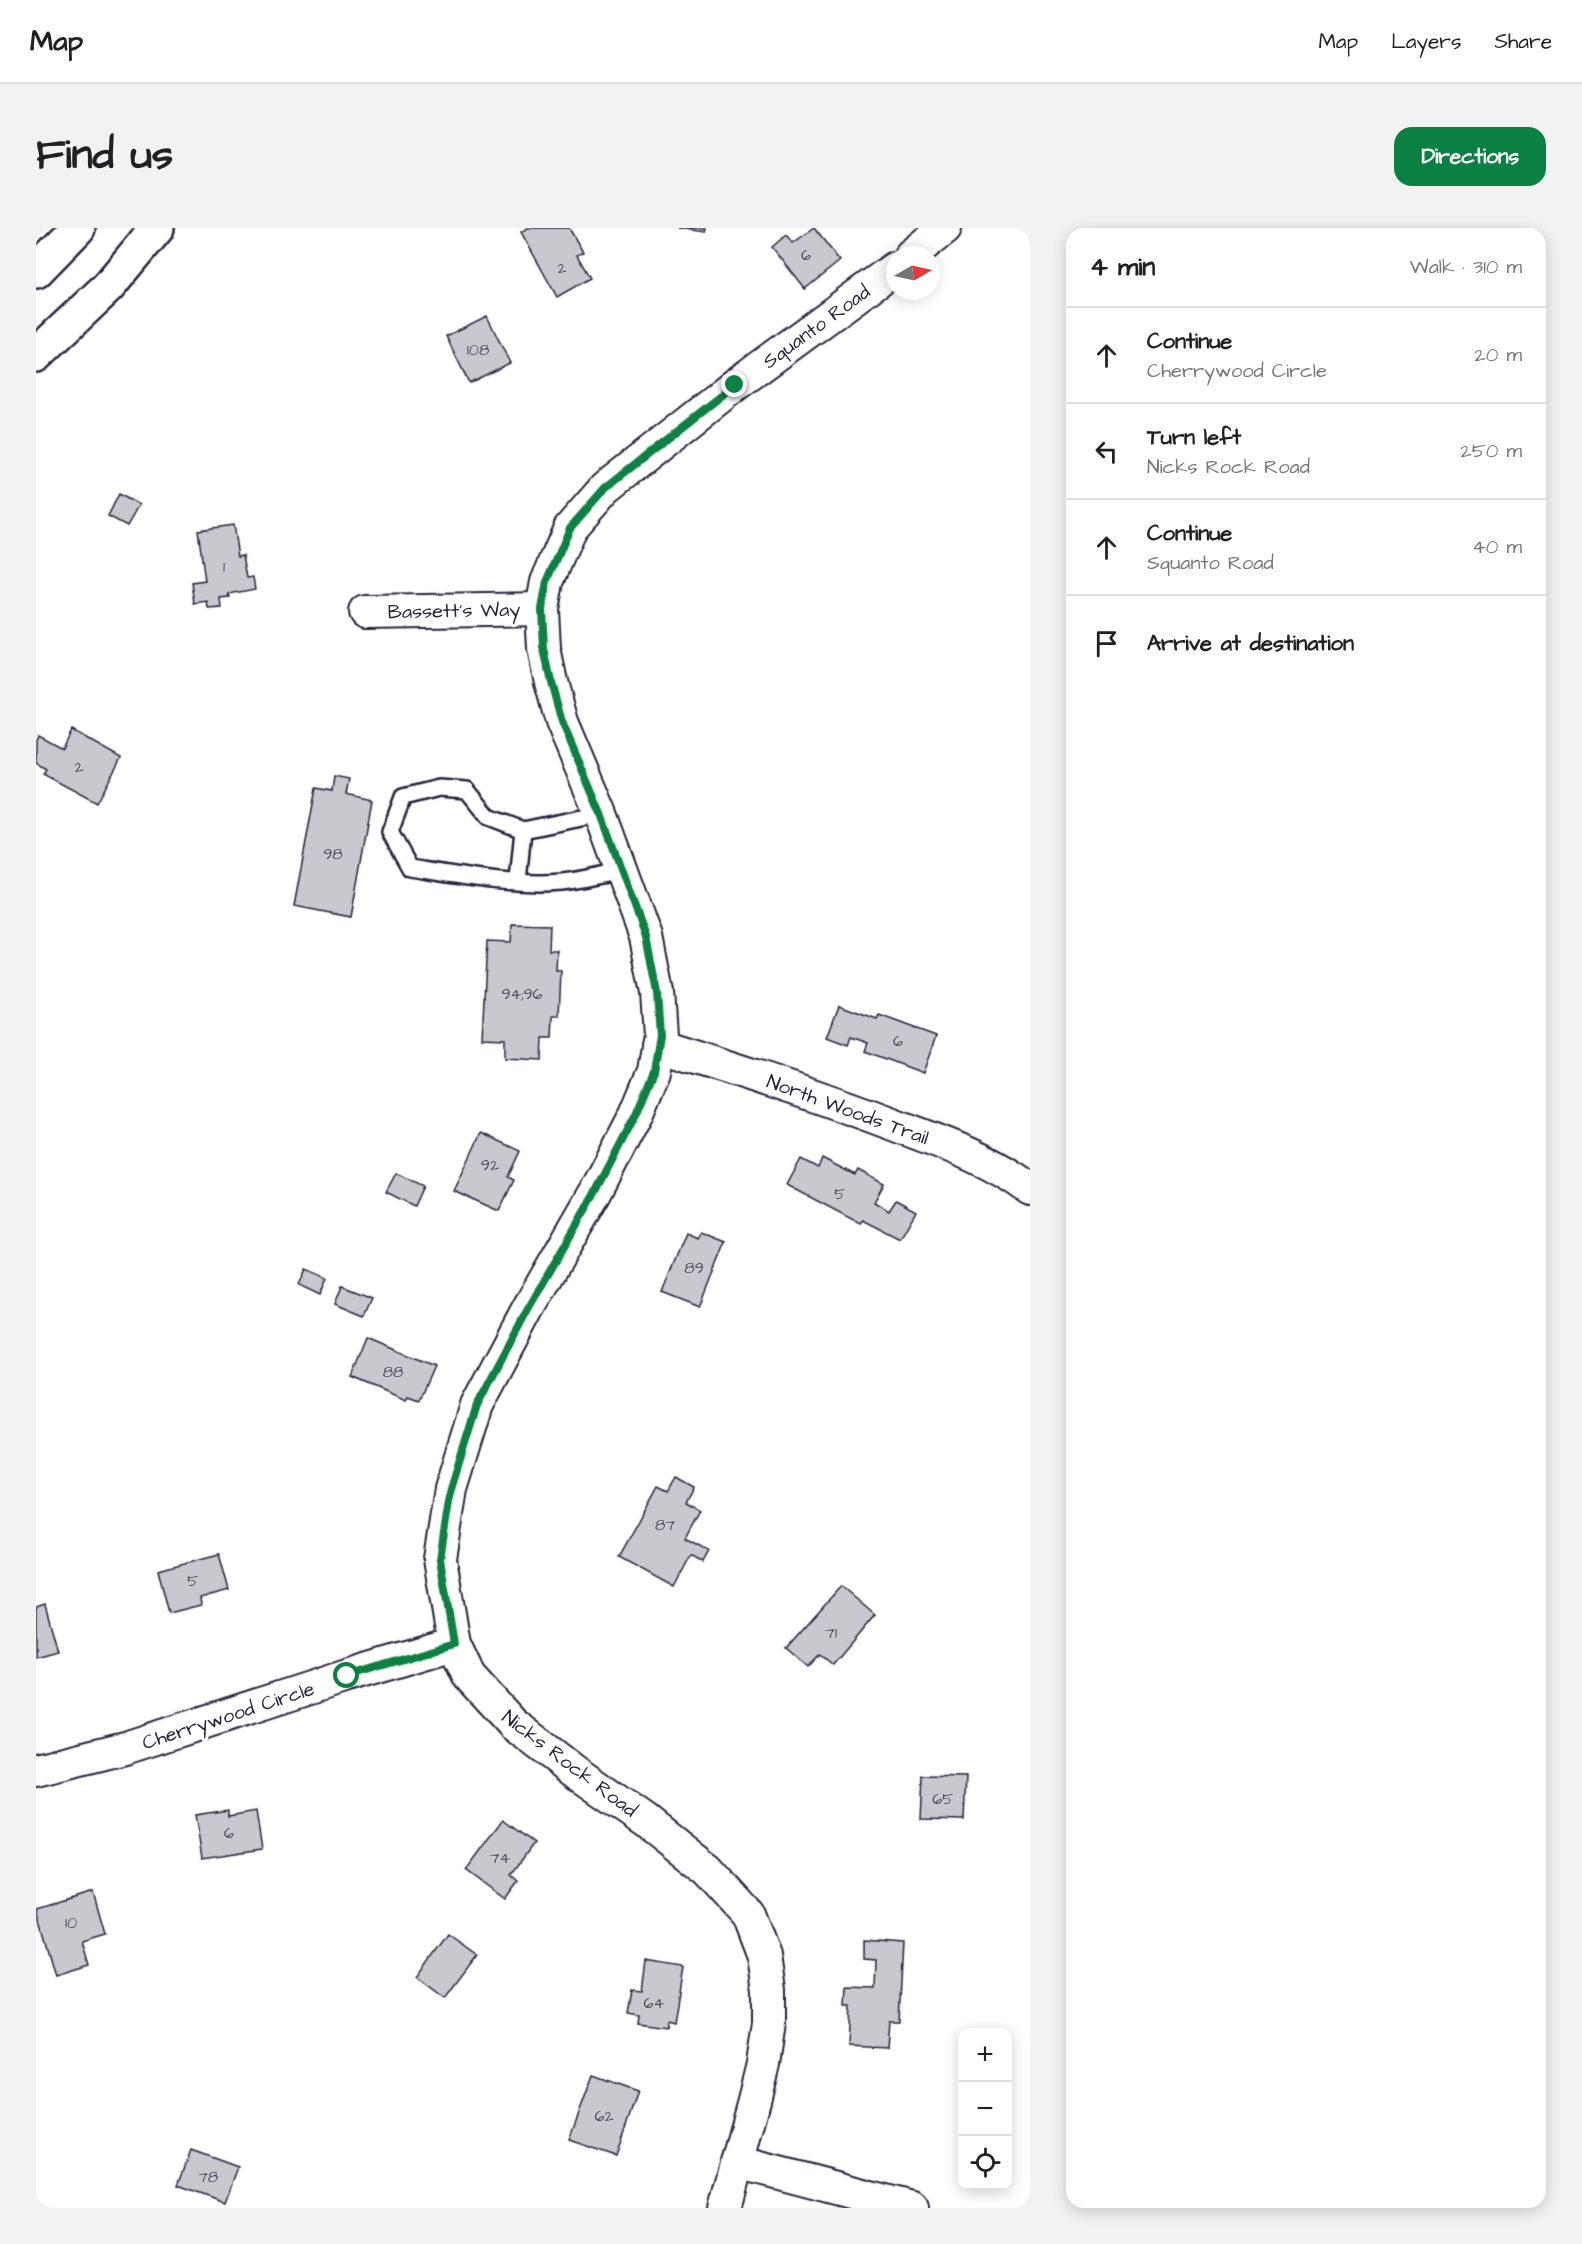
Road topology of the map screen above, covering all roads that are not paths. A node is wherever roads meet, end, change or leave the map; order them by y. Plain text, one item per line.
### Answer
1 (78, 228) edge
2 (158, 228) edge
3 (945, 228) edge
4 (922, 246) edge
5 (36, 271) edge
6 (886, 275) edge
7 (36, 355) edge
8 (596, 498) joint
9 (542, 609) junction
10 (365, 612) dead end
11 (601, 814) junction
12 (523, 830) junction
13 (622, 871) junction
14 (518, 881) junction
15 (658, 1045) junction
16 (1030, 1189) edge
17 (454, 1644) junction
18 (36, 1770) edge
19 (737, 2162) junction
20 (725, 2208) edge
21 (912, 2208) edge

1 - 5 highway
2 - 7 highway
3 - 4 street
6 - 8 street, Squanto Road
8 - 9 street, Nicks Rock Road
9 - 10 street, Bassett's Way
9 - 11 street, Nicks Rock Road
11 - 12 lane
11 - 13 street, Nicks Rock Road
12 - 14 lane
12 - 14 lane
13 - 14 lane
13 - 15 street, Nicks Rock Road
15 - 16 street, North Woods Trail
15 - 17 street, Nicks Rock Road
17 - 18 street, Cherrywood Circle
17 - 19 street, Nicks Rock Road
19 - 20 street, Nicks Rock Road
19 - 21 street

